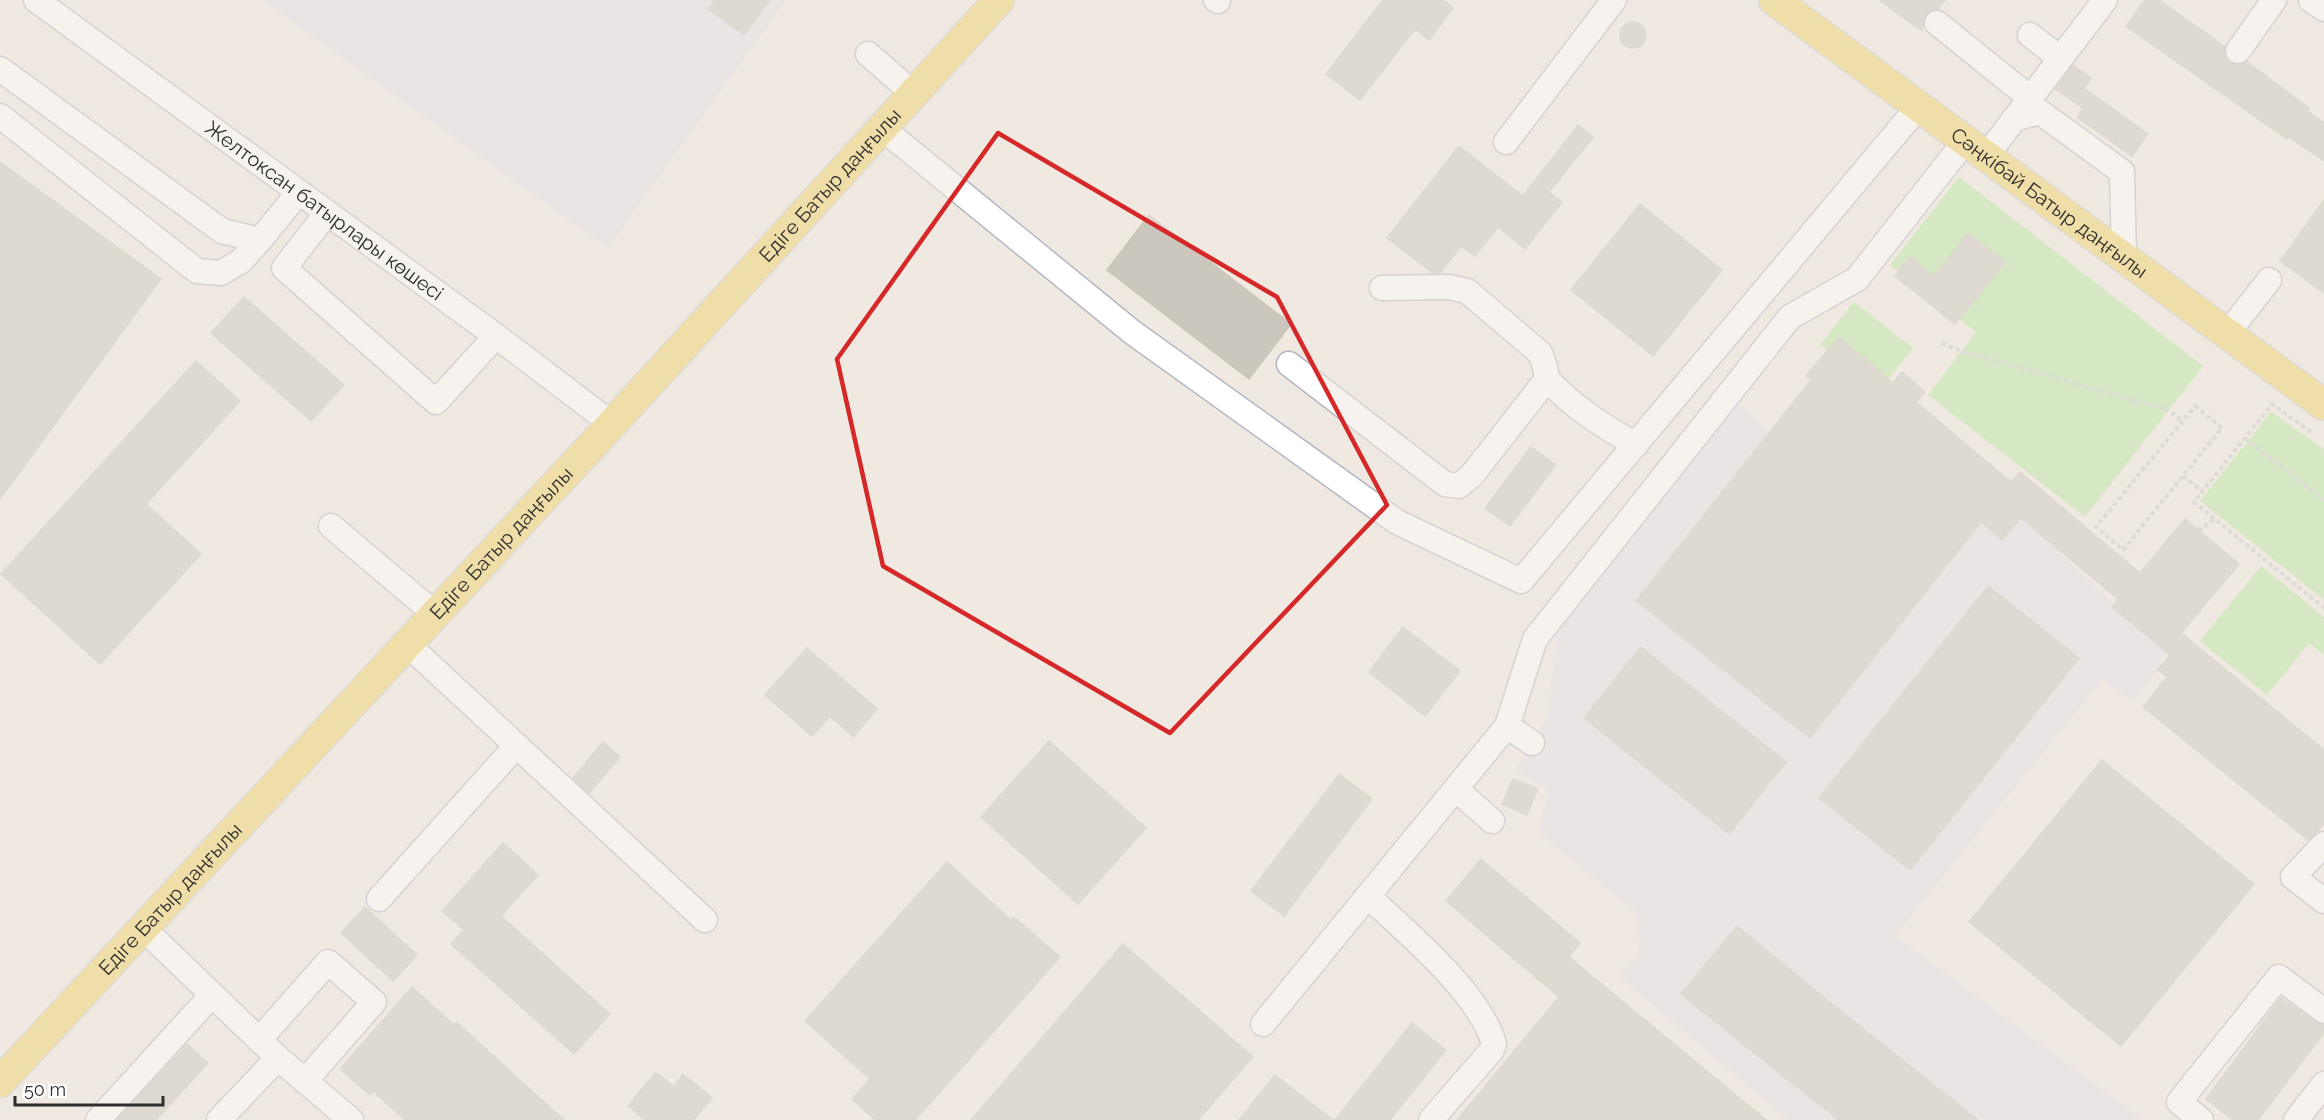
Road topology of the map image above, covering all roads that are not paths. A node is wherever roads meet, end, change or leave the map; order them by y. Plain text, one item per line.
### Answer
1 (36, 0) edge
2 (999, 0) edge
3 (1614, 0) edge
4 (1774, 0) edge
5 (2274, 0) edge
6 (2311, 0) edge
7 (2106, 6) edge
8 (2324, 9) edge
9 (1937, 23) dead end
10 (2030, 35) dead end
11 (2238, 51) dead end
12 (868, 54) dead end
13 (2060, 58) junction
14 (0, 69) edge
15 (914, 94) junction
16 (2030, 98) junction
17 (1919, 106) junction
18 (0, 116) edge
19 (2014, 119) junction
20 (882, 128) junction
21 (1506, 142) dead end
22 (1976, 148) junction
23 (299, 192) junction
24 (327, 213) junction
25 (260, 240) junction
26 (2124, 257) junction
27 (2269, 280) dead end
28 (1382, 288) dead end
29 (2227, 334) junction
30 (496, 336) junction
31 (1289, 364) dead end
32 (1547, 379) junction
33 (2324, 405) edge
34 (612, 424) junction
35 (1636, 445) junction
36 (332, 526) dead end
37 (435, 614) junction
38 (407, 644) junction
39 (1507, 726) junction
40 (1532, 743) dead end
41 (516, 746) junction
42 (1456, 789) junction
43 (1492, 821) dead end
44 (2324, 844) edge
45 (1368, 896) junction
46 (379, 900) dead end
47 (2324, 901) edge
48 (705, 920) dead end
49 (143, 928) junction
50 (213, 995) junction
51 (2324, 1011) edge
52 (1263, 1024) dead end
53 (259, 1040) junction
54 (278, 1058) junction
55 (304, 1081) junction
56 (0, 1082) edge
57 (2324, 1084) edge
58 (98, 1120) edge
59 (219, 1120) edge
60 (351, 1120) edge
61 (1431, 1120) edge
62 (2202, 1120) edge
63 (2296, 1120) edge

1 - 23 street, Желтоксан батырлары көшесі
2 - 15 main road, Едіге Батыр даңғылы
3 - 21 street
4 - 17 main road, Сәңкібай Батыр даңғылы
5 - 11 street
6 - 8 street
7 - 13 street
9 - 16 street
10 - 13 street
12 - 15 street
13 - 16 street
14 - 25 street
15 - 20 main road, Едіге Батыр даңғылы
16 - 19 street
17 - 22 main road, Сәңкібай Батыр даңғылы
17 - 35 street
18 - 25 street
19 - 22 street
19 - 26 street
20 - 34 main road, Едіге Батыр даңғылы
20 - 35 street
22 - 26 main road, Сәңкібай Батыр даңғылы
22 - 39 street
23 - 24 street, Желтоксан батырлары көшесі
23 - 25 street
24 - 30 street, Желтоксан батырлары көшесі
24 - 30 street
26 - 29 main road, Сәңкібай Батыр даңғылы
27 - 29 street
28 - 32 street
29 - 33 main road, Сәңкібай Батыр даңғылы
30 - 34 street, Желтоксан батырлары көшесі
31 - 32 street
32 - 35 street
34 - 37 main road, Едіге Батыр даңғылы
36 - 37 street
37 - 38 main road, Едіге Батыр даңғылы
38 - 41 street
38 - 49 main road, Едіге Батыр даңғылы
39 - 40 street
39 - 42 street
41 - 46 street
41 - 48 street
42 - 43 street
42 - 45 street
44 - 47 street
45 - 52 street
45 - 61 street
49 - 50 street
49 - 56 main road, Едіге Батыр даңғылы
50 - 53 street
50 - 58 street
51 - 62 street
53 - 54 street
53 - 55 street
54 - 55 street
54 - 59 street
55 - 60 street
57 - 63 street

